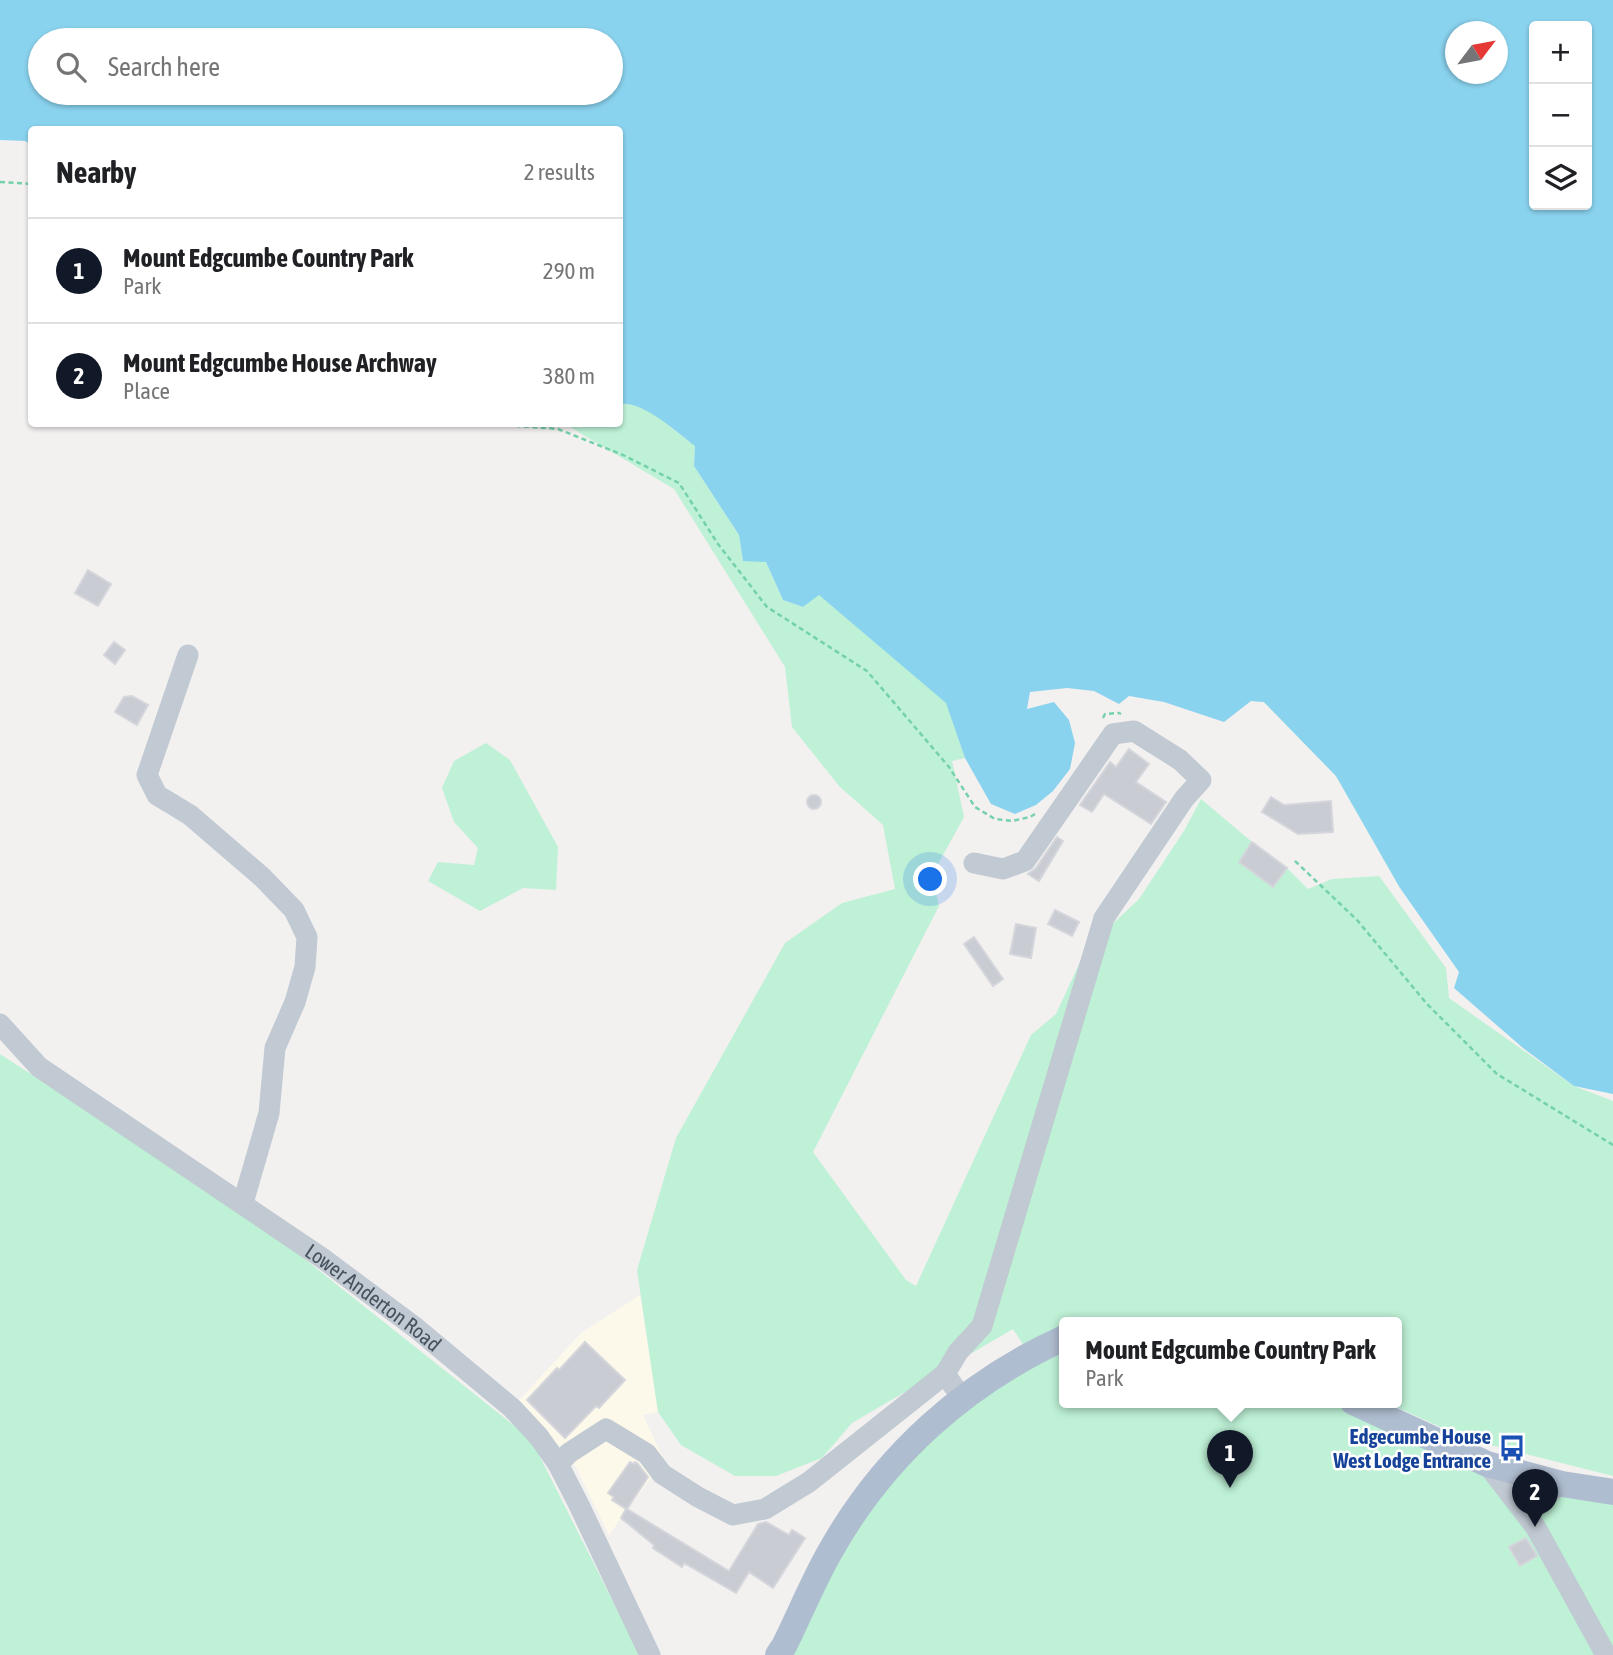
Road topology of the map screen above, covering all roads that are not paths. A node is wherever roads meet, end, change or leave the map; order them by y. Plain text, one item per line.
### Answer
1 (188, 655) dead end
2 (974, 863) dead end
3 (0, 1024) edge
4 (243, 1203) junction
5 (1059, 1340) edge
6 (945, 1374) junction
7 (962, 1398) junction
8 (1366, 1408) edge
9 (558, 1464) junction
10 (1487, 1464) junction
11 (1562, 1484) junction
12 (1613, 1492) edge
13 (1533, 1523) junction
14 (650, 1655) edge
15 (778, 1655) edge
16 (1606, 1655) edge

1 - 4 street
2 - 6 street
3 - 4 street, Lower Anderton Road
4 - 9 street, Lower Anderton Road
5 - 7 main road
6 - 7 street
6 - 9 street
7 - 15 main road
8 - 10 main road
9 - 14 street, Lower Anderton Road
10 - 11 main road
10 - 13 street
11 - 12 main road
11 - 13 street
13 - 16 street

